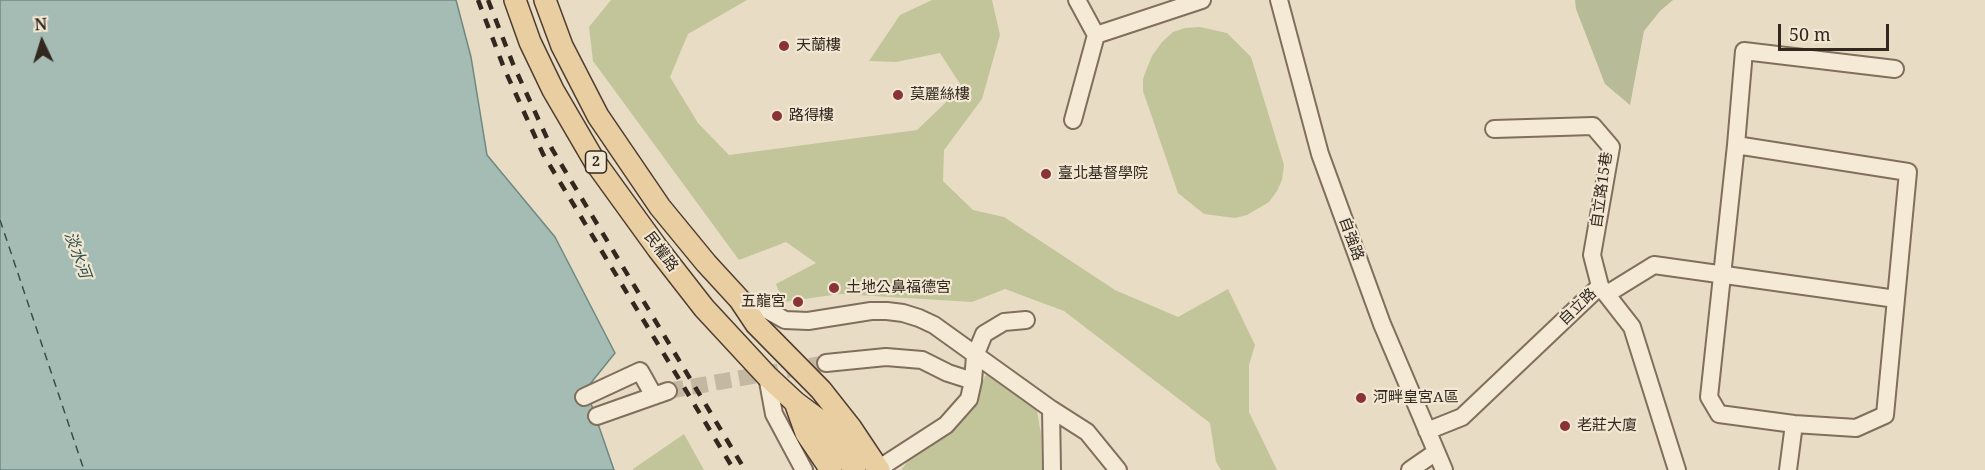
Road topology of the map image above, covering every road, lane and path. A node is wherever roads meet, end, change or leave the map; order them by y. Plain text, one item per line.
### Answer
1 (514, 0) edge
2 (545, 0) edge
3 (1077, 0) edge
4 (1202, 0) edge
5 (1279, 0) edge
6 (1096, 35) junction
7 (1895, 69) dead end
8 (1073, 120) dead end
9 (1494, 129) dead end
10 (1736, 145) junction
11 (1722, 273) junction
12 (1603, 290) junction
13 (1896, 299) junction
14 (740, 300) junction
15 (1026, 320) dead end
16 (975, 356) junction
17 (826, 363) tunnel mouth
18 (767, 376) junction
19 (973, 381) junction
20 (584, 397) dead end
21 (795, 402) junction
22 (1050, 409) junction
23 (597, 416) dead end
24 (1794, 424) junction
25 (1427, 431) junction
26 (1436, 452) junction
27 (879, 469) edge
28 (804, 470) edge
29 (831, 470) edge
30 (855, 470) edge
31 (1052, 470) edge
32 (1118, 470) edge
33 (1410, 470) edge
34 (1444, 470) edge
35 (1677, 470) edge
36 (1788, 470) edge

1 - 18 main road, 民權路 / 2
2 - 14 main road, 民權路 / 2
3 - 6 street
4 - 6 street
5 - 25 street, 自強路
6 - 8 street
7 - 10 street
9 - 12 street, 自立路15巷
10 - 11 street
10 - 13 street
11 - 12 street
11 - 13 street
11 - 24 street
12 - 25 street, 自立路
12 - 35 street, 自立路
13 - 24 street
14 - 16 street, 民權路
14 - 27 main road, 民權路 / 2
15 - 16 street
16 - 19 street
16 - 22 street, 民權路
17 - 19 street
18 - 21 main road, 民權路 / 2
18 - 28 street
19 - 27 street
20 - 23 street
21 - 29 main road
21 - 30 main road, 民權路 / 2
22 - 31 street
22 - 32 street, 民權路
24 - 36 street
25 - 26 street, 自強路
26 - 33 street
26 - 34 street, 自強路

